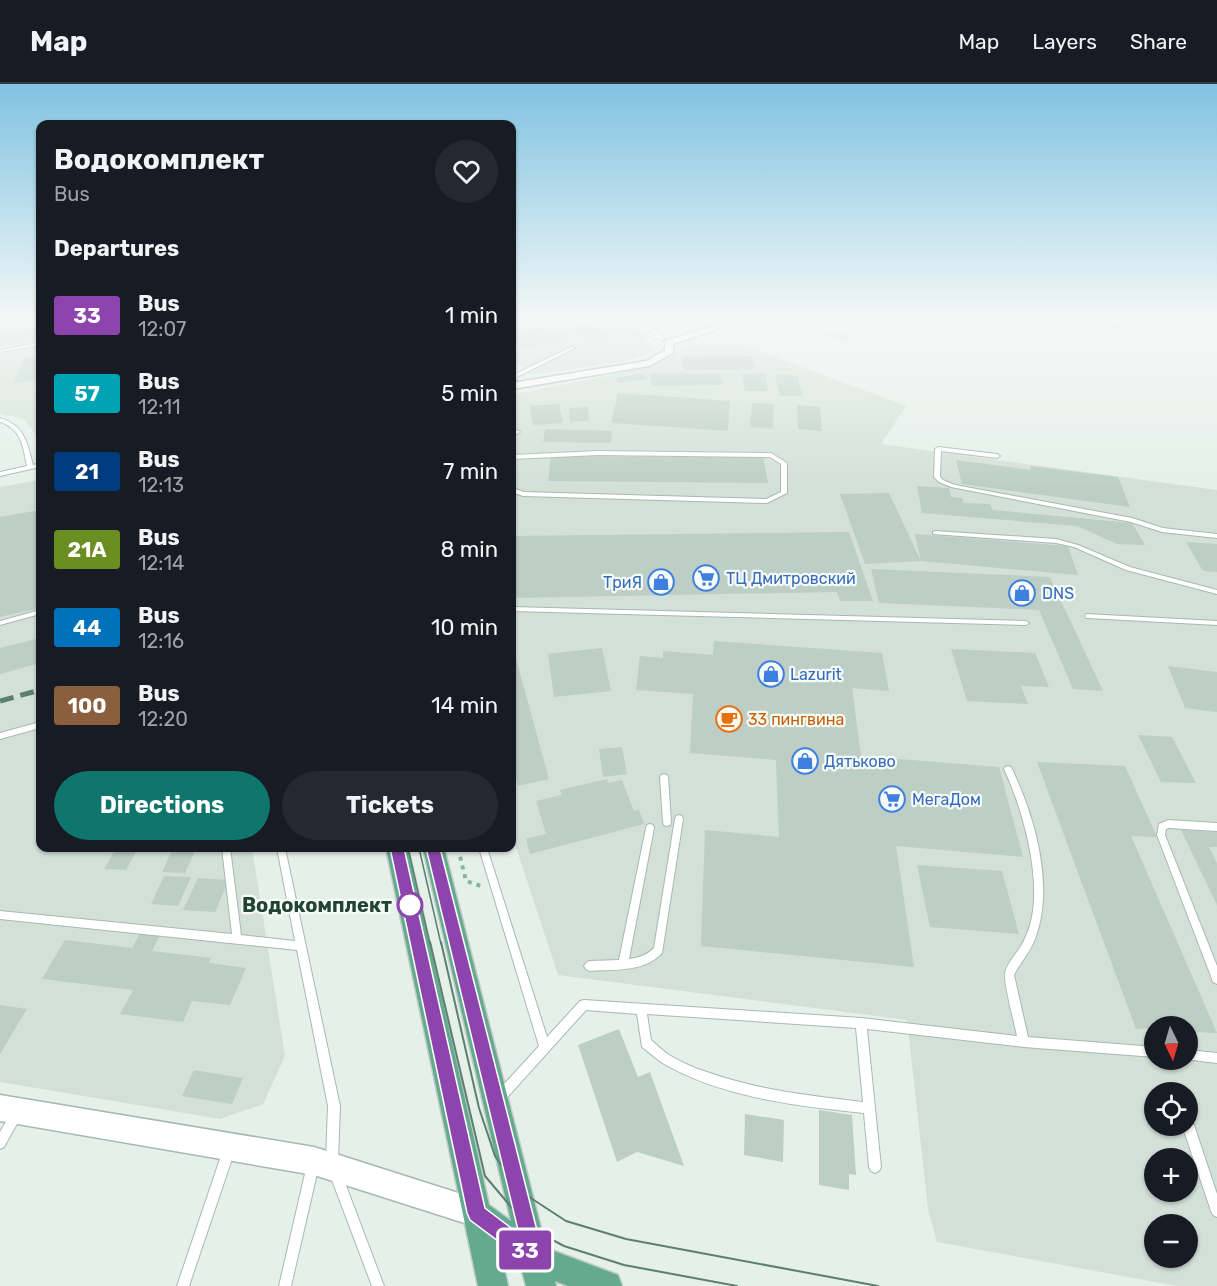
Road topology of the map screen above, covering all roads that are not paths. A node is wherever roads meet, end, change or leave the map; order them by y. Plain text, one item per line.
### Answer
1 (571, 376) edge
2 (516, 385) edge
3 (0, 420) edge
4 (997, 456) dead end
5 (516, 457) edge
6 (36, 465) edge
7 (30, 466) junction
8 (0, 474) edge
9 (516, 491) edge
10 (934, 533) dead end
11 (1217, 536) edge
12 (1217, 592) edge
13 (516, 609) edge
14 (36, 613) edge
15 (1088, 616) dead end
16 (0, 623) edge
17 (1026, 623) dead end
18 (1217, 623) edge
19 (36, 726) edge
20 (0, 736) edge
21 (1008, 769) dead end
22 (664, 777) dead end
23 (680, 819) dead end
24 (667, 822) dead end
25 (1217, 827) edge
26 (650, 828) dead end
27 (226, 852) edge
28 (281, 852) edge
29 (398, 852) edge
30 (434, 852) edge
31 (484, 852) edge
32 (0, 915) edge
33 (237, 940) junction
34 (300, 946) junction
35 (623, 963) junction
36 (589, 966) dead end
37 (1217, 979) edge
38 (641, 1009) junction
39 (861, 1023) junction
40 (1024, 1042) junction
41 (544, 1047) junction
42 (1144, 1051) edge
43 (1198, 1056) edge
44 (1217, 1058) edge
45 (497, 1100) junction
46 (869, 1108) junction
47 (9, 1110) edge
48 (1192, 1136) edge
49 (0, 1143) edge
50 (229, 1148) junction
51 (323, 1163) junction
52 (875, 1167) dead end
53 (1217, 1211) edge
54 (477, 1213) junction
55 (538, 1272) edge
56 (183, 1286) edge
57 (285, 1286) edge
58 (378, 1286) edge
59 (493, 1286) edge
60 (607, 1286) edge

1 - 2 street
3 - 7 lane
4 - 11 lane
5 - 9 lane
6 - 7 lane
7 - 8 lane
10 - 12 lane
13 - 17 lane
14 - 16 lane
15 - 18 lane
19 - 20 lane
21 - 40 lane
22 - 24 lane
23 - 35 lane
25 - 37 lane
26 - 35 lane
27 - 33 lane
28 - 34 lane
29 - 54 main road
30 - 45 main road
31 - 41 lane
32 - 33 lane
33 - 34 lane
34 - 51 lane
35 - 36 lane
38 - 39 lane
38 - 41 lane
38 - 46 lane
39 - 40 lane
39 - 46 lane
40 - 42 lane
41 - 45 lane
43 - 44 lane
45 - 55 main road
46 - 52 lane
47 - 49 lane
47 - 50 street
48 - 53 lane
50 - 51 street
50 - 56 lane
51 - 54 street
51 - 57 lane
51 - 58 lane
54 - 55 main road
54 - 59 main road
55 - 60 main road

